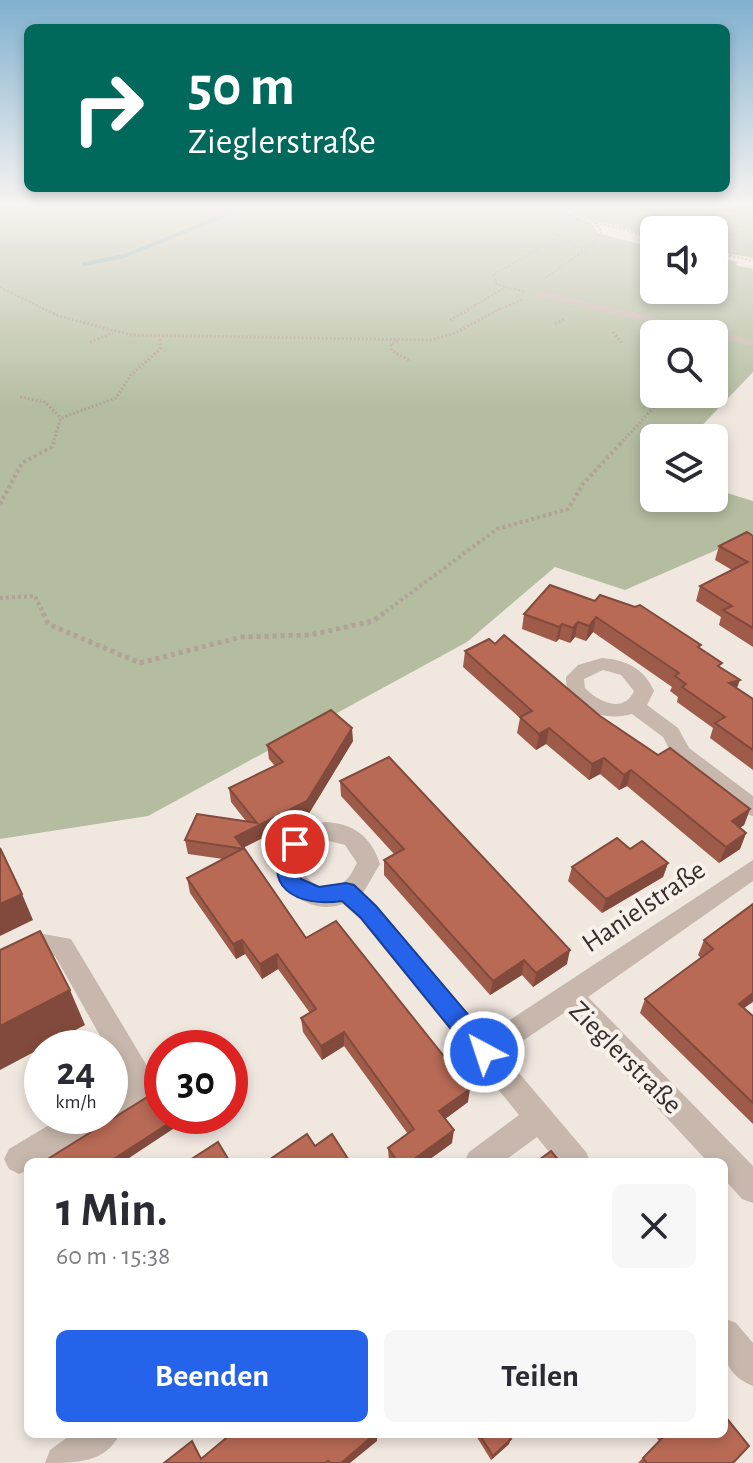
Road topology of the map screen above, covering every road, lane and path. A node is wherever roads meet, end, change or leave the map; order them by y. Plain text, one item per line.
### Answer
1 (500, 271) edge
2 (555, 271) edge
3 (0, 287) edge
4 (506, 287) junction
5 (540, 294) junction
6 (450, 320) dead end
7 (114, 332) junction
8 (160, 337) junction
9 (222, 337) junction
10 (399, 341) junction
11 (90, 342) dead end
12 (753, 343) edge
13 (228, 344) dead end
14 (411, 361) dead end
15 (20, 397) dead end
16 (653, 408) edge
17 (61, 418) junction
18 (0, 504) edge
19 (0, 598) edge
20 (635, 706) dead end
21 (753, 808) edge
22 (753, 869) edge
23 (346, 892) dead end
24 (0, 961) edge
25 (569, 995) junction
26 (111, 1030) edge
27 (484, 1052) junction
28 (128, 1059) edge
29 (128, 1094) edge
30 (539, 1118) junction
31 (61, 1134) edge
32 (484, 1158) edge
33 (573, 1158) edge
34 (724, 1158) edge
35 (19, 1159) dead end
36 (728, 1162) edge
37 (753, 1188) edge
38 (728, 1340) edge
39 (753, 1369) edge
40 (97, 1438) edge
41 (63, 1463) edge

1 - 4 path
2 - 5 path
3 - 7 path
4 - 5 path
4 - 6 path
5 - 10 path
5 - 12 street
7 - 8 path
7 - 11 path
8 - 9 path
8 - 17 path
9 - 10 path
9 - 13 path
10 - 14 path
15 - 17 path
16 - 19 path
17 - 18 path
20 - 21 street
22 - 25 street, Hanielstraße
23 - 27 street
24 - 26 street
25 - 27 street, Zieglerstraße
25 - 34 street, Zieglerstraße
27 - 30 street
28 - 29 street
30 - 32 street
30 - 33 street
31 - 35 street
36 - 37 street, Zieglerstraße
38 - 39 street
40 - 41 street

